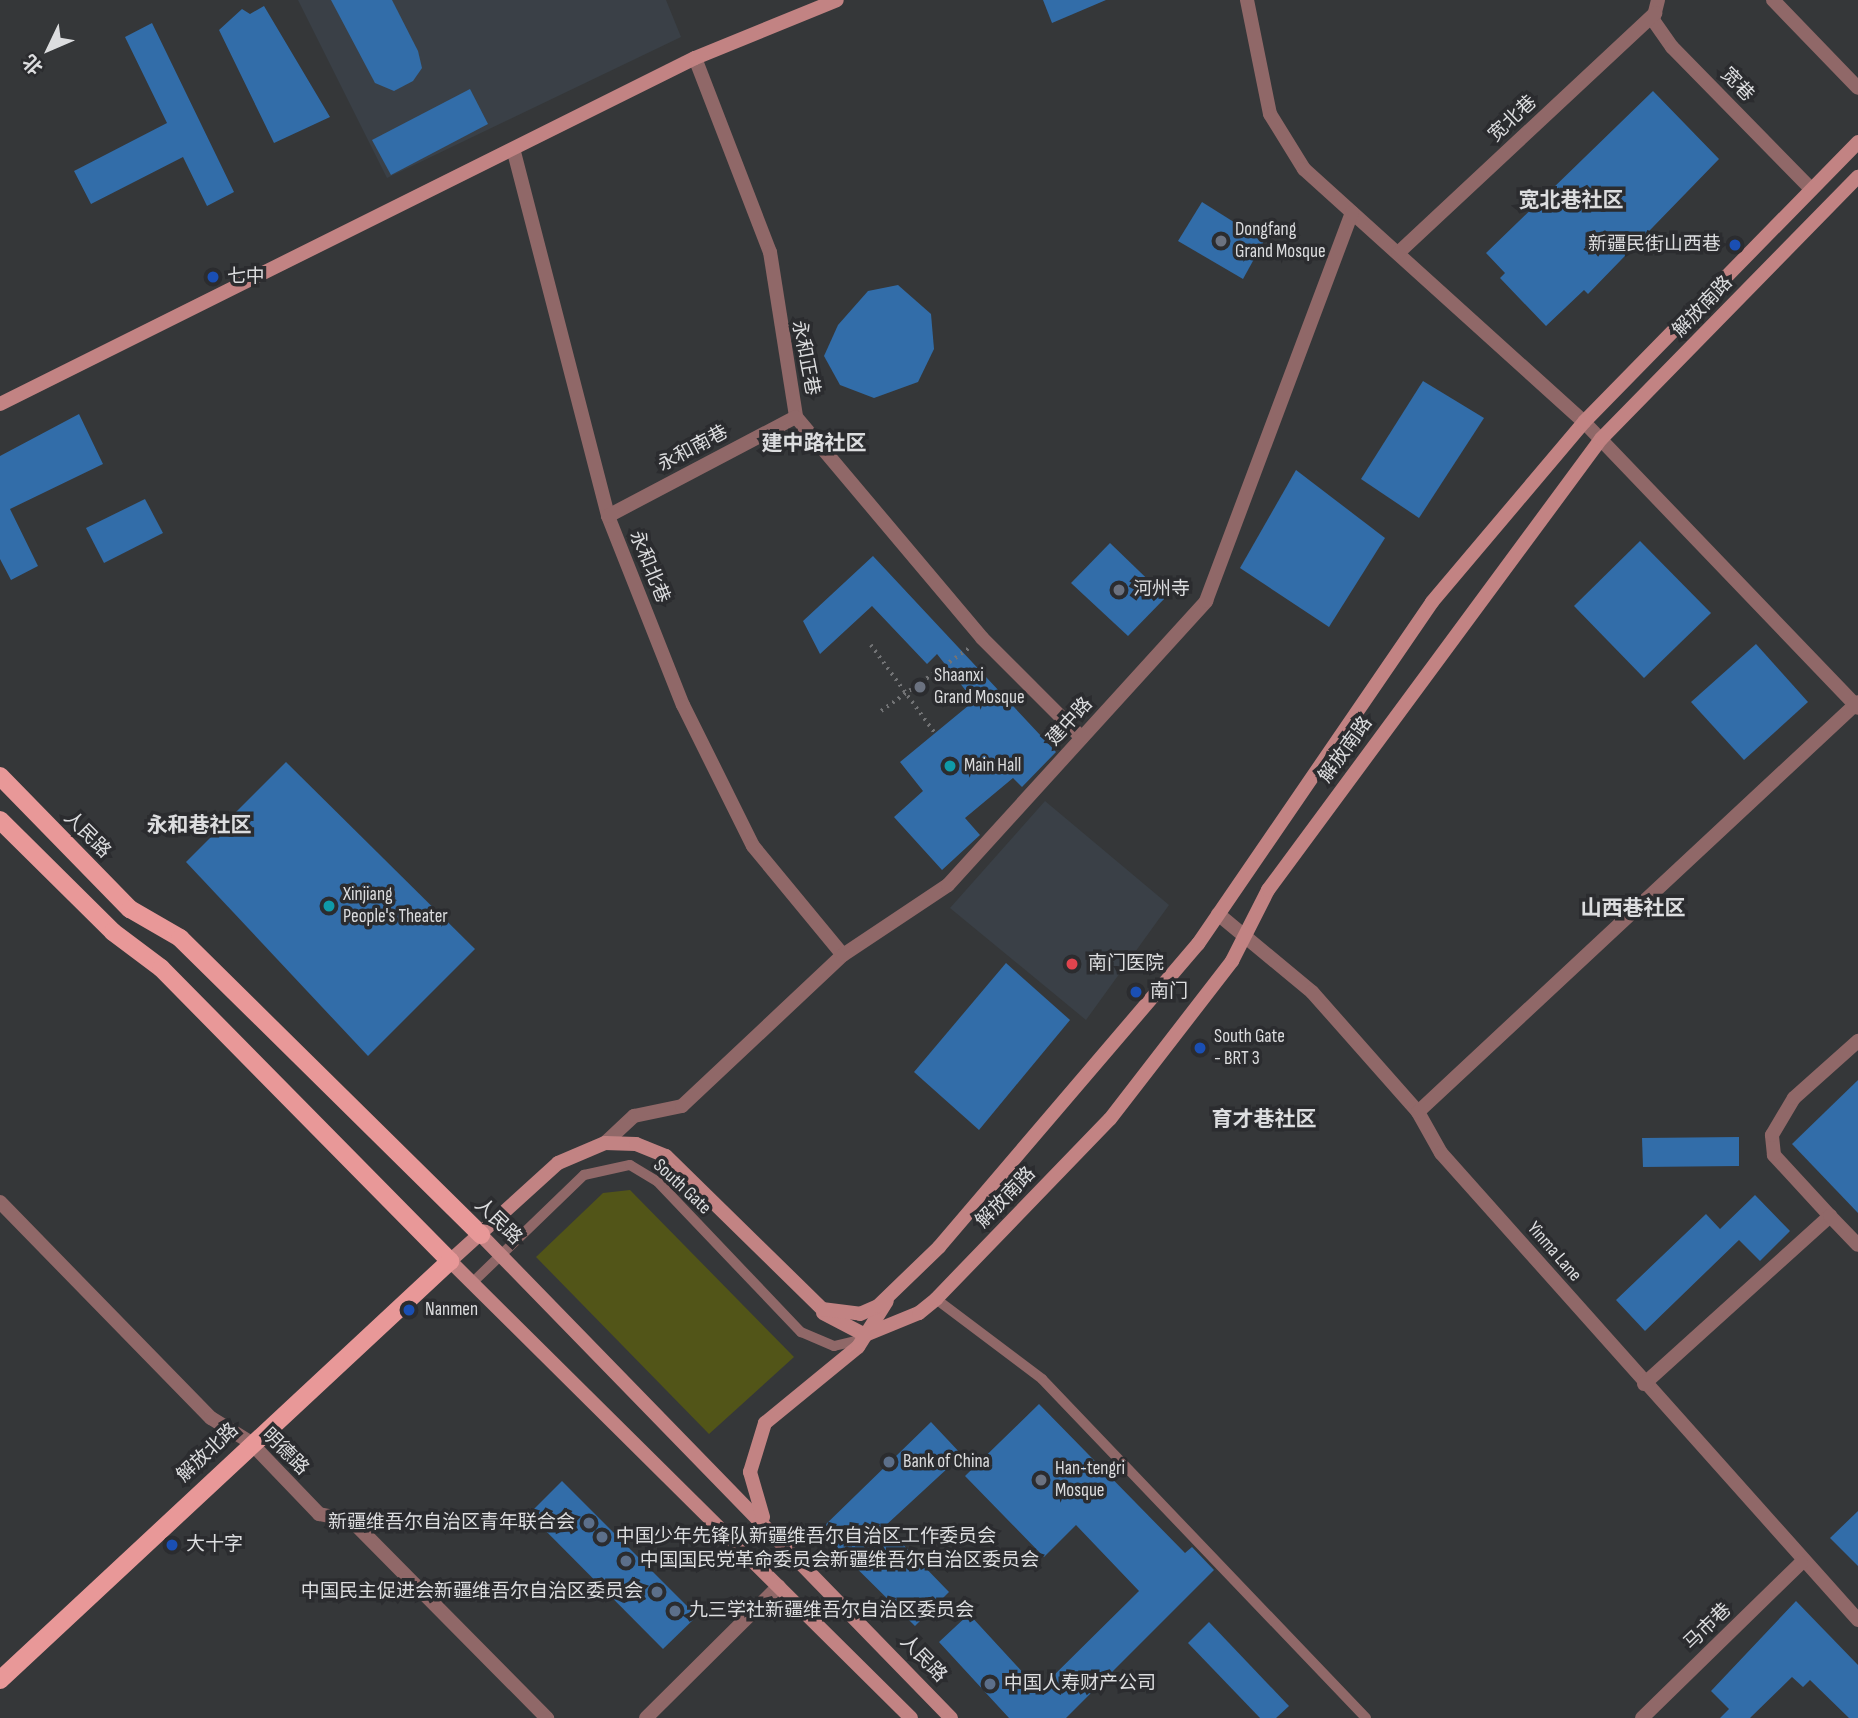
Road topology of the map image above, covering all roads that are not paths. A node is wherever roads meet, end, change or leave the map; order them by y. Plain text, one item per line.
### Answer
1 (837, 0) edge
2 (1247, 0) edge
3 (1773, 0) edge
4 (1656, 7) edge
5 (695, 58) junction
6 (1858, 88) edge
7 (1858, 142) edge
8 (514, 152) junction
9 (1858, 177) edge
10 (1811, 189) junction
11 (1352, 213) junction
12 (1398, 253) junction
13 (0, 404) edge
14 (796, 417) junction
15 (1584, 422) junction
16 (1601, 439) junction
17 (608, 516) junction
18 (1857, 705) edge
19 (1082, 738) junction
20 (0, 776) edge
21 (0, 820) edge
22 (1219, 914) junction
23 (1245, 936) junction
24 (843, 955) junction
25 (1858, 1041) edge
26 (1418, 1112) junction
27 (605, 1143) junction
28 (0, 1202) edge
29 (1830, 1216) junction
30 (481, 1235) junction
31 (1858, 1245) edge
32 (502, 1254) junction
33 (450, 1261) junction
34 (472, 1283) junction
35 (892, 1293) junction
36 (806, 1297) junction
37 (936, 1298) junction
38 (865, 1335) junction
39 (1644, 1384) junction
40 (250, 1442) junction
41 (780, 1541) junction
42 (1801, 1563) junction
43 (779, 1586) junction
44 (1858, 1620) edge
45 (0, 1680) edge
46 (547, 1718) edge
47 (646, 1718) edge
48 (911, 1718) edge
49 (951, 1718) edge
50 (1366, 1718) edge
51 (1642, 1718) edge

1 - 5 main road
2 - 11 street
3 - 6 street
4 - 10 street, 宽巷
4 - 12 street, 宽北巷
5 - 8 main road
5 - 14 street, 永和正巷
7 - 10 main road, 解放南路
8 - 13 main road
8 - 17 street, 永和北巷
9 - 16 main road, 解放南路
10 - 15 main road, 解放南路
11 - 12 street
11 - 19 street, 建中路
12 - 15 street
14 - 17 street, 永和南巷
14 - 19 street, 永和正巷
15 - 16 street
15 - 22 main road, 解放南路
16 - 18 street
16 - 23 main road, 解放南路
17 - 24 street, 永和北巷
18 - 26 street
19 - 24 street, 建中路
20 - 30 main road, 人民路
21 - 33 main road
22 - 23 street, Yinma Lane
22 - 35 main road, 解放南路
23 - 26 street, Yinma Lane
23 - 37 main road, 解放南路
24 - 27 street, 建中路
25 - 29 street
26 - 39 street, Yinma Lane
27 - 30 main road, 解放南路
27 - 36 main road, 解放南路
28 - 40 street, 明德路
29 - 31 street
29 - 39 street
30 - 32 main road, 人民路
30 - 33 main road, 解放南路
32 - 34 lane, South Gate
32 - 38 lane, South Gate
32 - 41 main road, 人民路
33 - 34 main road
33 - 40 main road, 解放北路
34 - 43 main road
35 - 36 main road, 解放南路
35 - 38 main road, 解放南路
36 - 38 main road
37 - 38 main road, 解放南路
37 - 50 lane
38 - 41 main road, 解放南路
39 - 42 street, Yinma Lane
40 - 45 main road, 解放北路
40 - 46 street, 明德路
41 - 49 main road, 人民路
42 - 44 street, Yinma Lane
42 - 51 street, 马市巷
43 - 47 street
43 - 48 main road

